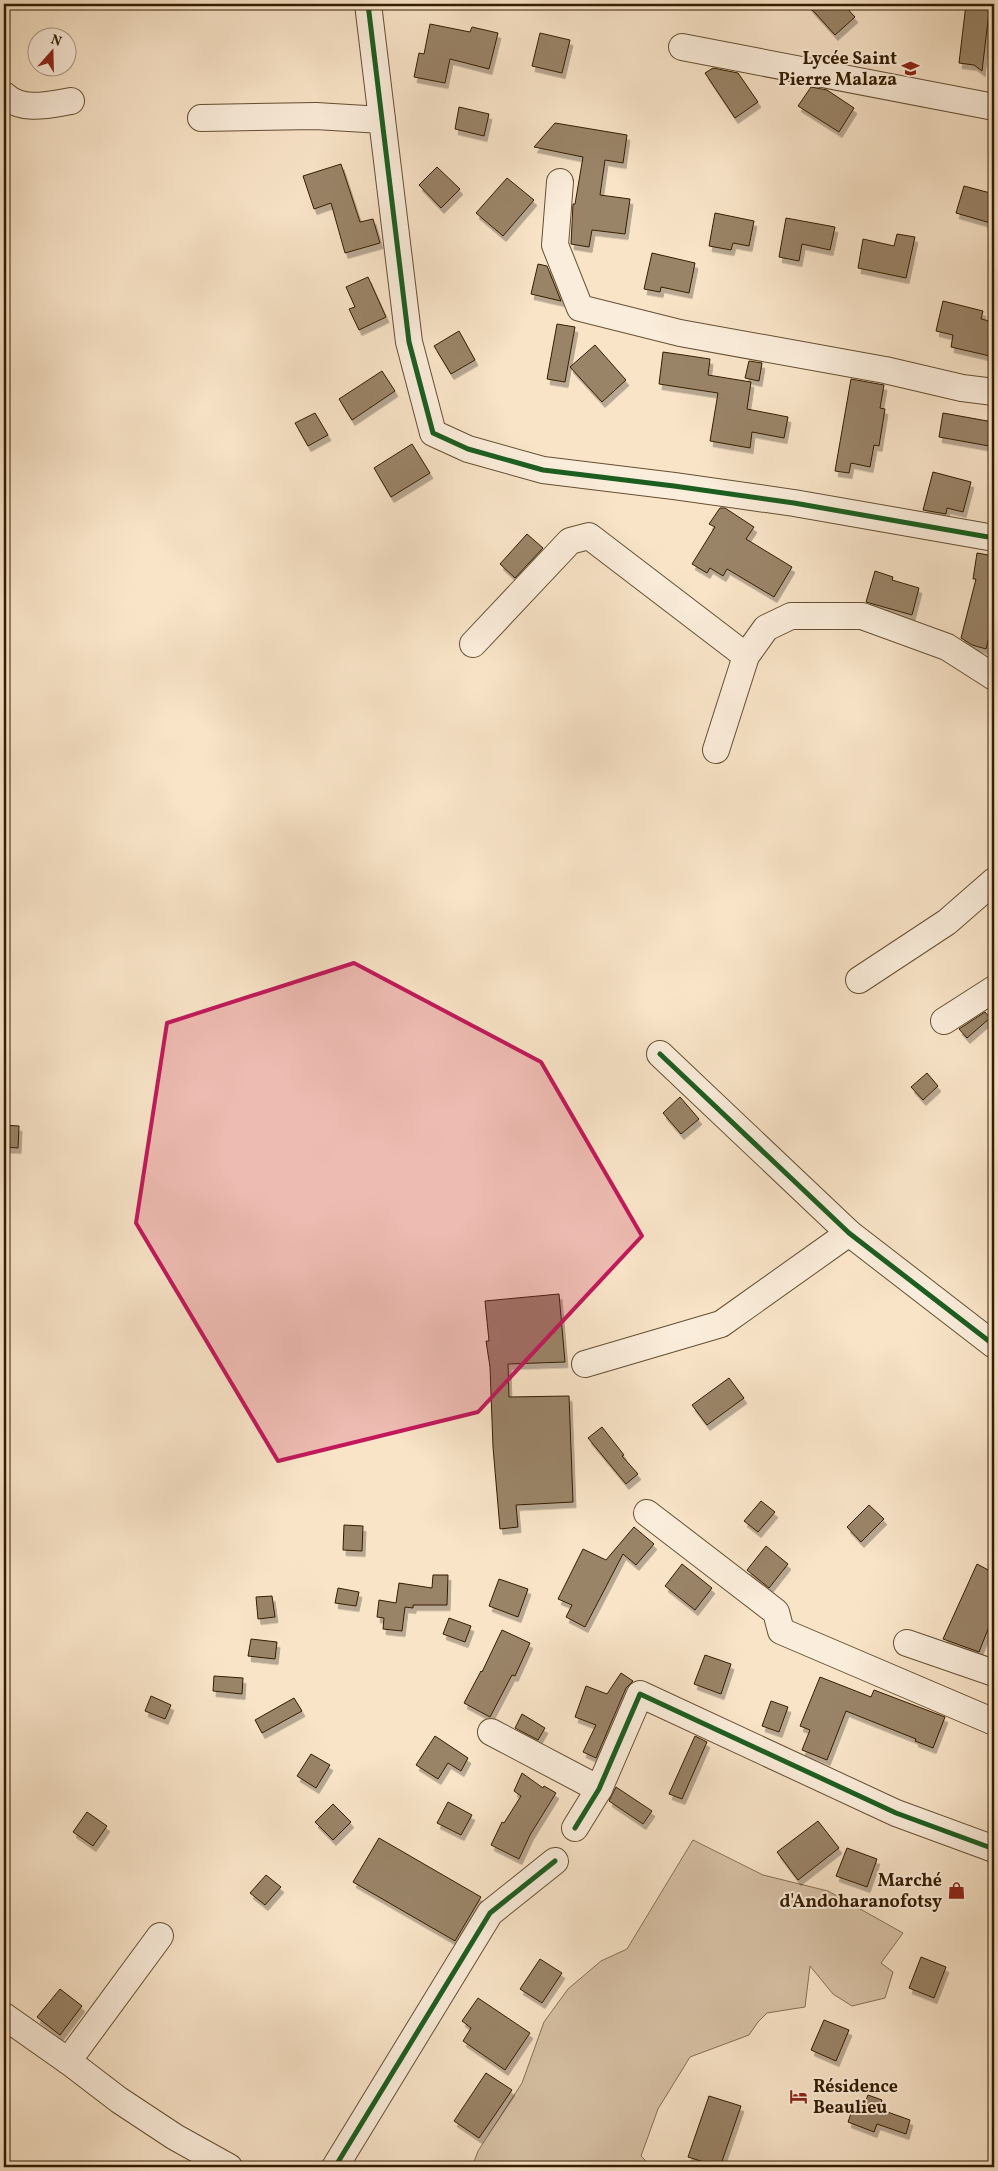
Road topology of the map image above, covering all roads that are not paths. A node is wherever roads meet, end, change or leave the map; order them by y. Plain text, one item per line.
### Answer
1 (368, 4) edge
2 (682, 47) dead end
3 (4, 94) edge
4 (71, 101) dead end
5 (994, 107) edge
6 (201, 118) dead end
7 (382, 120) junction
8 (560, 182) dead end
9 (994, 392) edge
10 (994, 538) edge
11 (473, 644) dead end
12 (746, 656) junction
13 (994, 677) edge
14 (716, 750) dead end
15 (994, 881) edge
16 (859, 980) dead end
17 (994, 989) edge
18 (944, 1021) dead end
19 (660, 1054) dead end
20 (849, 1233) junction
21 (994, 1345) edge
22 (585, 1364) dead end
23 (647, 1513) dead end
24 (907, 1643) dead end
25 (994, 1673) edge
26 (994, 1722) edge
27 (491, 1732) dead end
28 (599, 1789) junction
29 (575, 1828) dead end
30 (994, 1849) edge
31 (555, 1861) dead end
32 (160, 1936) dead end
33 (4, 2016) edge
34 (68, 2061) junction
35 (229, 2167) edge
36 (336, 2167) edge

1 - 7 street
2 - 5 street
3 - 4 street
6 - 7 street
7 - 10 street
8 - 9 street
11 - 12 street
12 - 13 street
12 - 14 street
15 - 16 street
17 - 18 street
19 - 20 street
20 - 21 street
20 - 22 street
23 - 26 street
24 - 25 street
27 - 28 street
28 - 29 street
28 - 30 street
31 - 36 street
32 - 34 street
33 - 34 street
34 - 35 street

